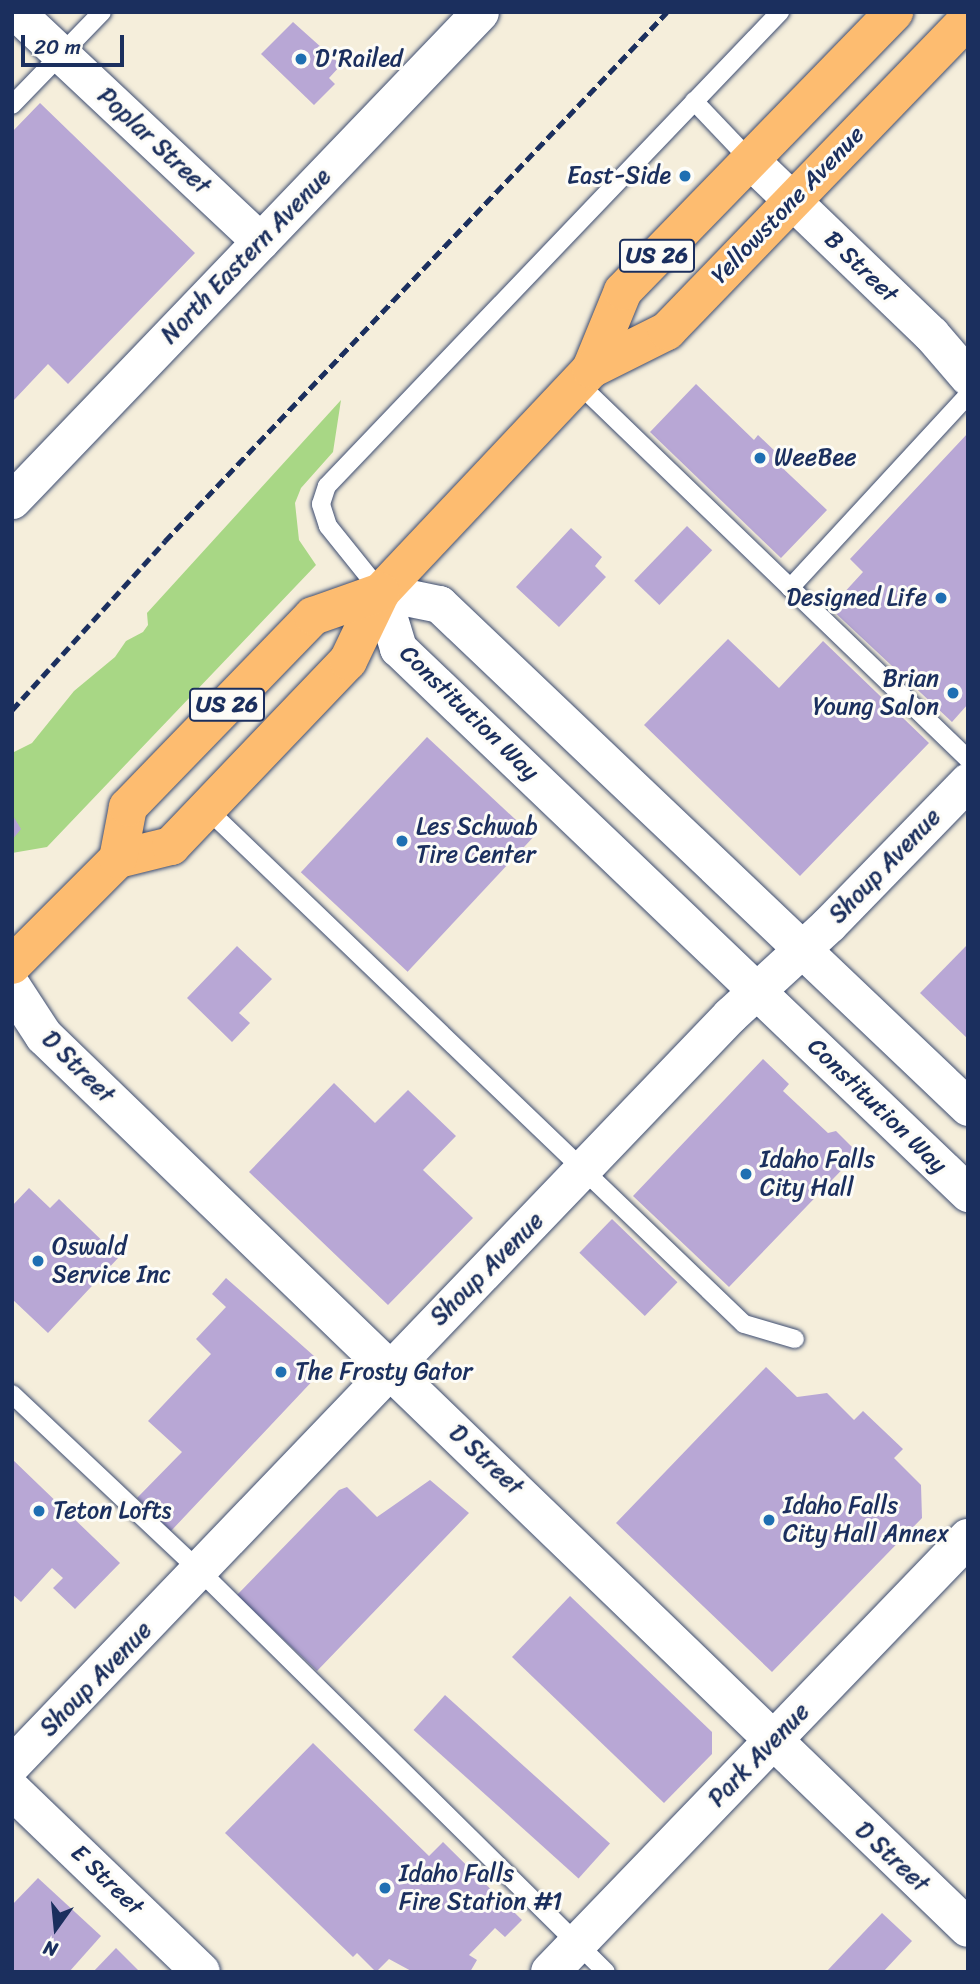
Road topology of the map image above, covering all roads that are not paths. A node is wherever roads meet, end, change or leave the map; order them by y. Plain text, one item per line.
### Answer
1 (16, 12) edge
2 (102, 12) edge
3 (480, 12) edge
4 (780, 12) edge
5 (894, 12) edge
6 (968, 19) edge
7 (61, 55) junction
8 (694, 101) junction
9 (12, 105) edge
10 (750, 160) junction
11 (792, 200) junction
12 (260, 241) junction
13 (585, 376) junction
14 (968, 377) edge
15 (968, 395) edge
16 (12, 500) edge
17 (790, 588) junction
18 (380, 592) junction
19 (968, 759) edge
20 (968, 781) edge
21 (206, 808) junction
22 (117, 859) junction
23 (802, 946) junction
24 (12, 965) edge
25 (12, 987) edge
26 (756, 989) junction
27 (968, 1107) edge
28 (584, 1170) junction
29 (968, 1193) edge
30 (795, 1339) dead end
31 (389, 1369) junction
32 (12, 1394) edge
33 (967, 1541) edge
34 (201, 1572) junction
35 (771, 1743) junction
36 (12, 1763) edge
37 (12, 1790) edge
38 (968, 1928) edge
39 (577, 1943) junction
40 (201, 1972) edge
41 (550, 1972) edge
42 (606, 1972) edge

1 - 7 street, Poplar Street
2 - 7 lane
3 - 12 street, North Eastern Avenue
4 - 8 lane
5 - 10 highway, Yellowstone Avenue / US 26
6 - 11 highway, Yellowstone Avenue / US 26
7 - 9 lane
7 - 12 street, Poplar Street
8 - 10 lane
8 - 18 lane
10 - 11 street, B Street
10 - 13 highway, Yellowstone Avenue / US 26
11 - 13 highway, Yellowstone Avenue / US 26
11 - 14 street, B Street
12 - 16 street, North Eastern Avenue
13 - 17 lane
13 - 18 highway, Yellowstone Avenue / US 26
15 - 17 lane
17 - 19 lane
18 - 21 highway, Yellowstone Avenue / US 26
18 - 22 highway, Yellowstone Avenue / US 26
18 - 23 street
18 - 26 street, Constitution Way
20 - 23 street, Shoup Avenue
21 - 22 highway, Yellowstone Avenue / US 26
21 - 28 lane
22 - 24 highway
23 - 26 street, Shoup Avenue
23 - 27 street
25 - 31 street, D Street
26 - 28 street, Shoup Avenue
26 - 29 street, Constitution Way
28 - 30 lane
28 - 31 street, Shoup Avenue
31 - 34 street, Shoup Avenue
31 - 35 street, D Street
32 - 34 lane
33 - 35 street, Park Avenue
34 - 36 street, Shoup Avenue
34 - 39 lane
35 - 38 street, D Street
35 - 39 street, Park Avenue
37 - 40 street, E Street
39 - 41 street, Park Avenue
39 - 42 lane

